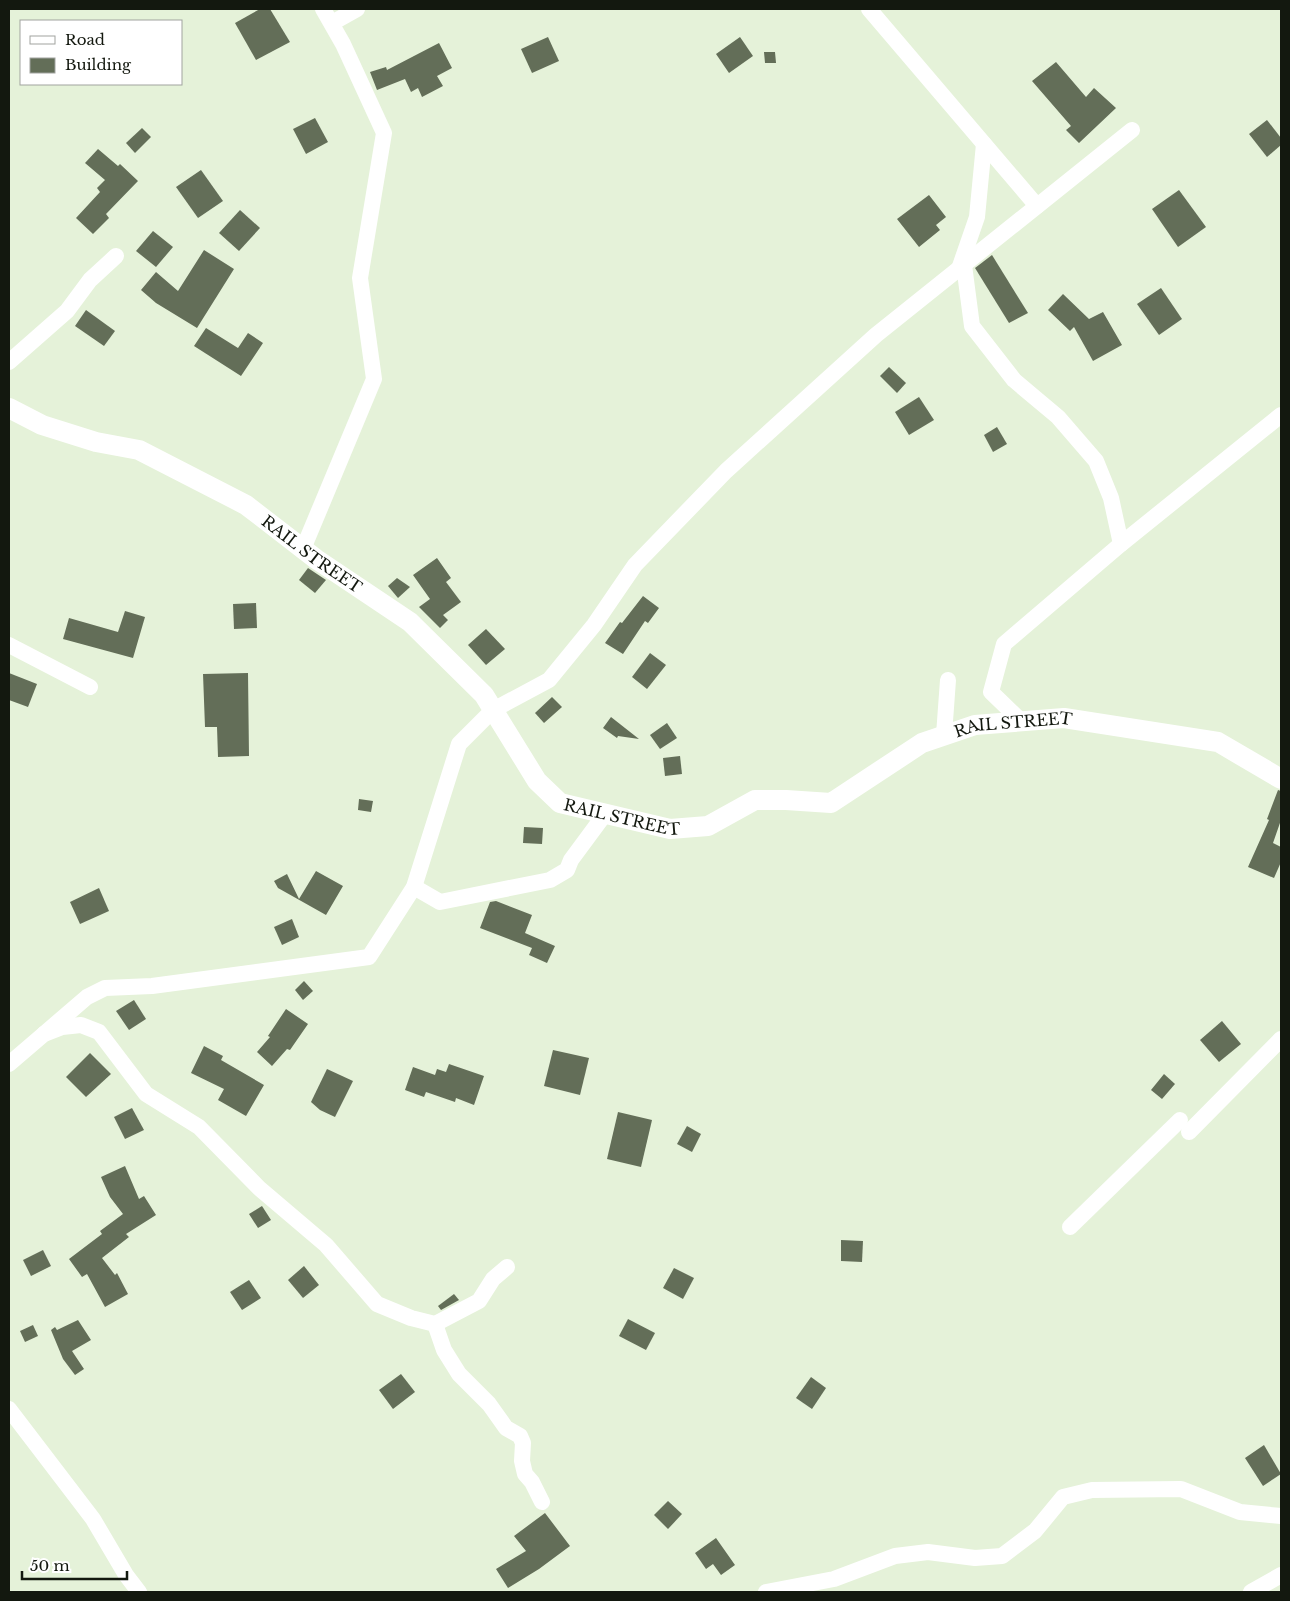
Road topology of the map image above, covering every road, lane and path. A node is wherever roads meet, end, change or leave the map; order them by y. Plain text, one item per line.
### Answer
1 (323, 9) edge
2 (357, 9) edge
3 (869, 9) edge
4 (332, 24) junction
5 (1132, 130) dead end
6 (984, 144) junction
7 (1038, 206) junction
8 (116, 256) dead end
9 (962, 267) junction
10 (9, 362) edge
11 (9, 408) edge
12 (1281, 415) edge
13 (1121, 544) junction
14 (303, 549) junction
15 (9, 645) edge
16 (948, 680) dead end
17 (90, 687) dead end
18 (493, 710) junction
19 (1021, 721) junction
20 (944, 735) junction
21 (1281, 779) edge
22 (604, 814) junction
23 (414, 887) junction
24 (44, 1034) junction
25 (1281, 1039) edge
26 (9, 1064) edge
27 (1070, 1227) dead end
28 (507, 1267) dead end
29 (435, 1324) junction
30 (9, 1409) edge
31 (542, 1502) dead end
32 (1281, 1516) edge
33 (1281, 1575) edge
34 (139, 1592) edge
35 (766, 1592) edge
36 (1251, 1592) edge

1 - 4 street
2 - 4 street
3 - 6 street
4 - 14 street
5 - 7 street
6 - 7 street
6 - 9 street
7 - 9 street
8 - 10 street
9 - 13 street
9 - 18 street
11 - 14 street, RAIL STREET
12 - 13 street
13 - 19 street
14 - 18 street, RAIL STREET
15 - 17 street
16 - 20 street
18 - 22 street, RAIL STREET
18 - 23 street
19 - 20 street, RAIL STREET
19 - 21 street, RAIL STREET
20 - 22 street, RAIL STREET
22 - 23 street
23 - 24 street
24 - 26 street
24 - 29 street
25 - 27 street
28 - 29 street
29 - 31 street
30 - 34 street
32 - 35 street
33 - 36 street

